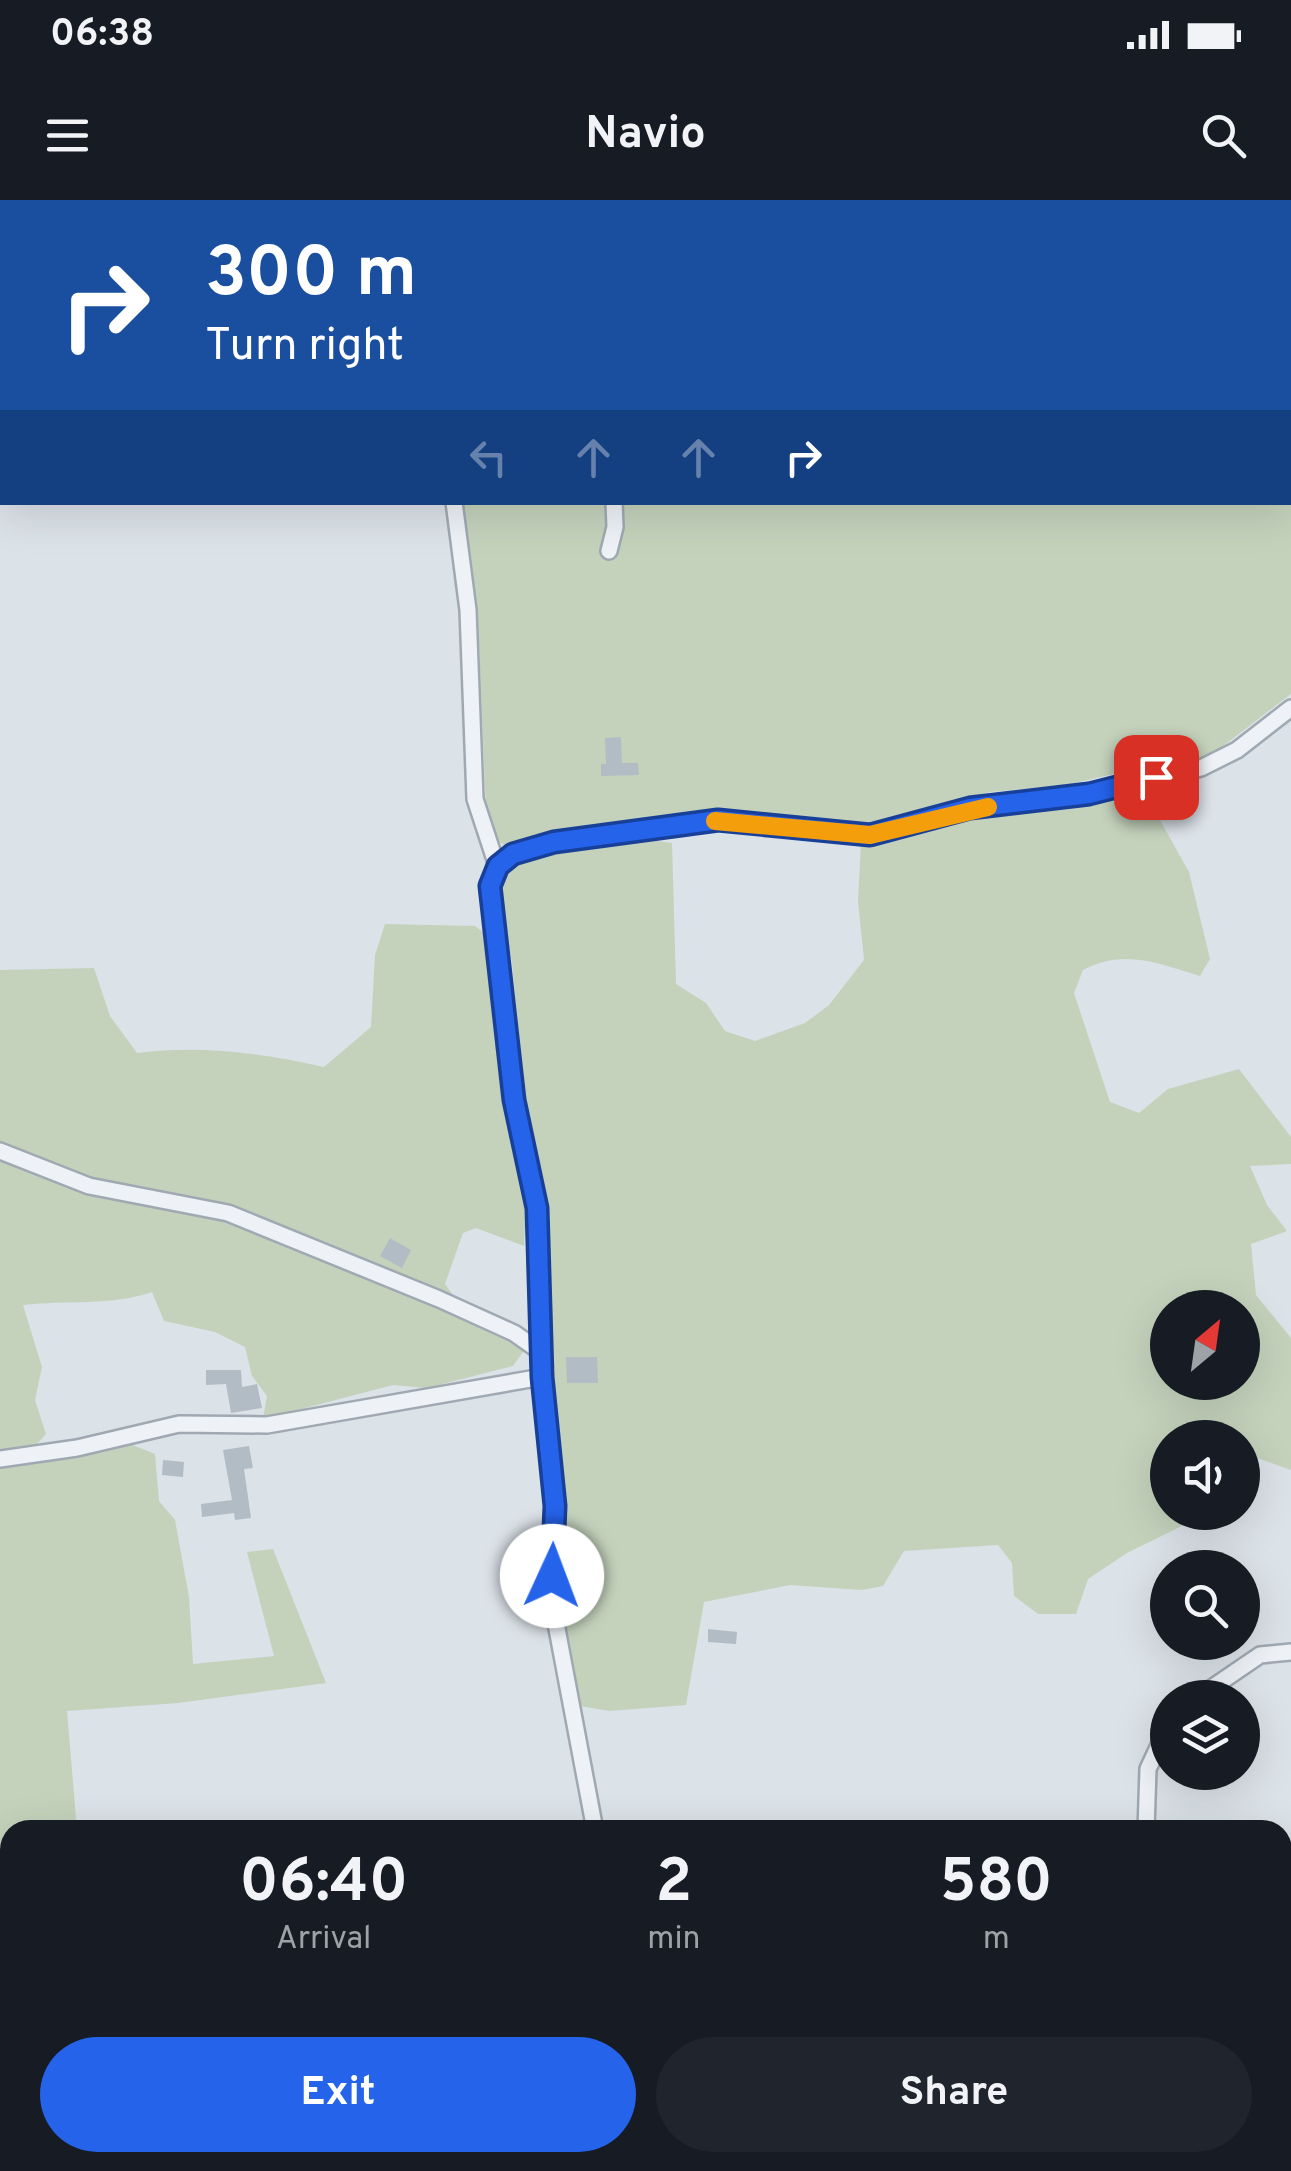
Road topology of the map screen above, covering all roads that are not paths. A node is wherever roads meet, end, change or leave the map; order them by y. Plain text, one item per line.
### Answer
1 (454, 505) edge
2 (614, 505) edge
3 (608, 552) dead end
4 (1291, 708) edge
5 (498, 866) junction
6 (0, 1151) edge
7 (541, 1352) junction
8 (542, 1377) junction
9 (0, 1459) edge
10 (1291, 1652) edge
11 (1223, 1680) edge
12 (1150, 1765) edge
13 (592, 1820) edge
14 (1146, 1820) edge

1 - 5 street
2 - 3 street
4 - 5 street
5 - 7 street
6 - 7 street
7 - 8 street
8 - 9 street
8 - 13 street
10 - 11 street
12 - 14 street

